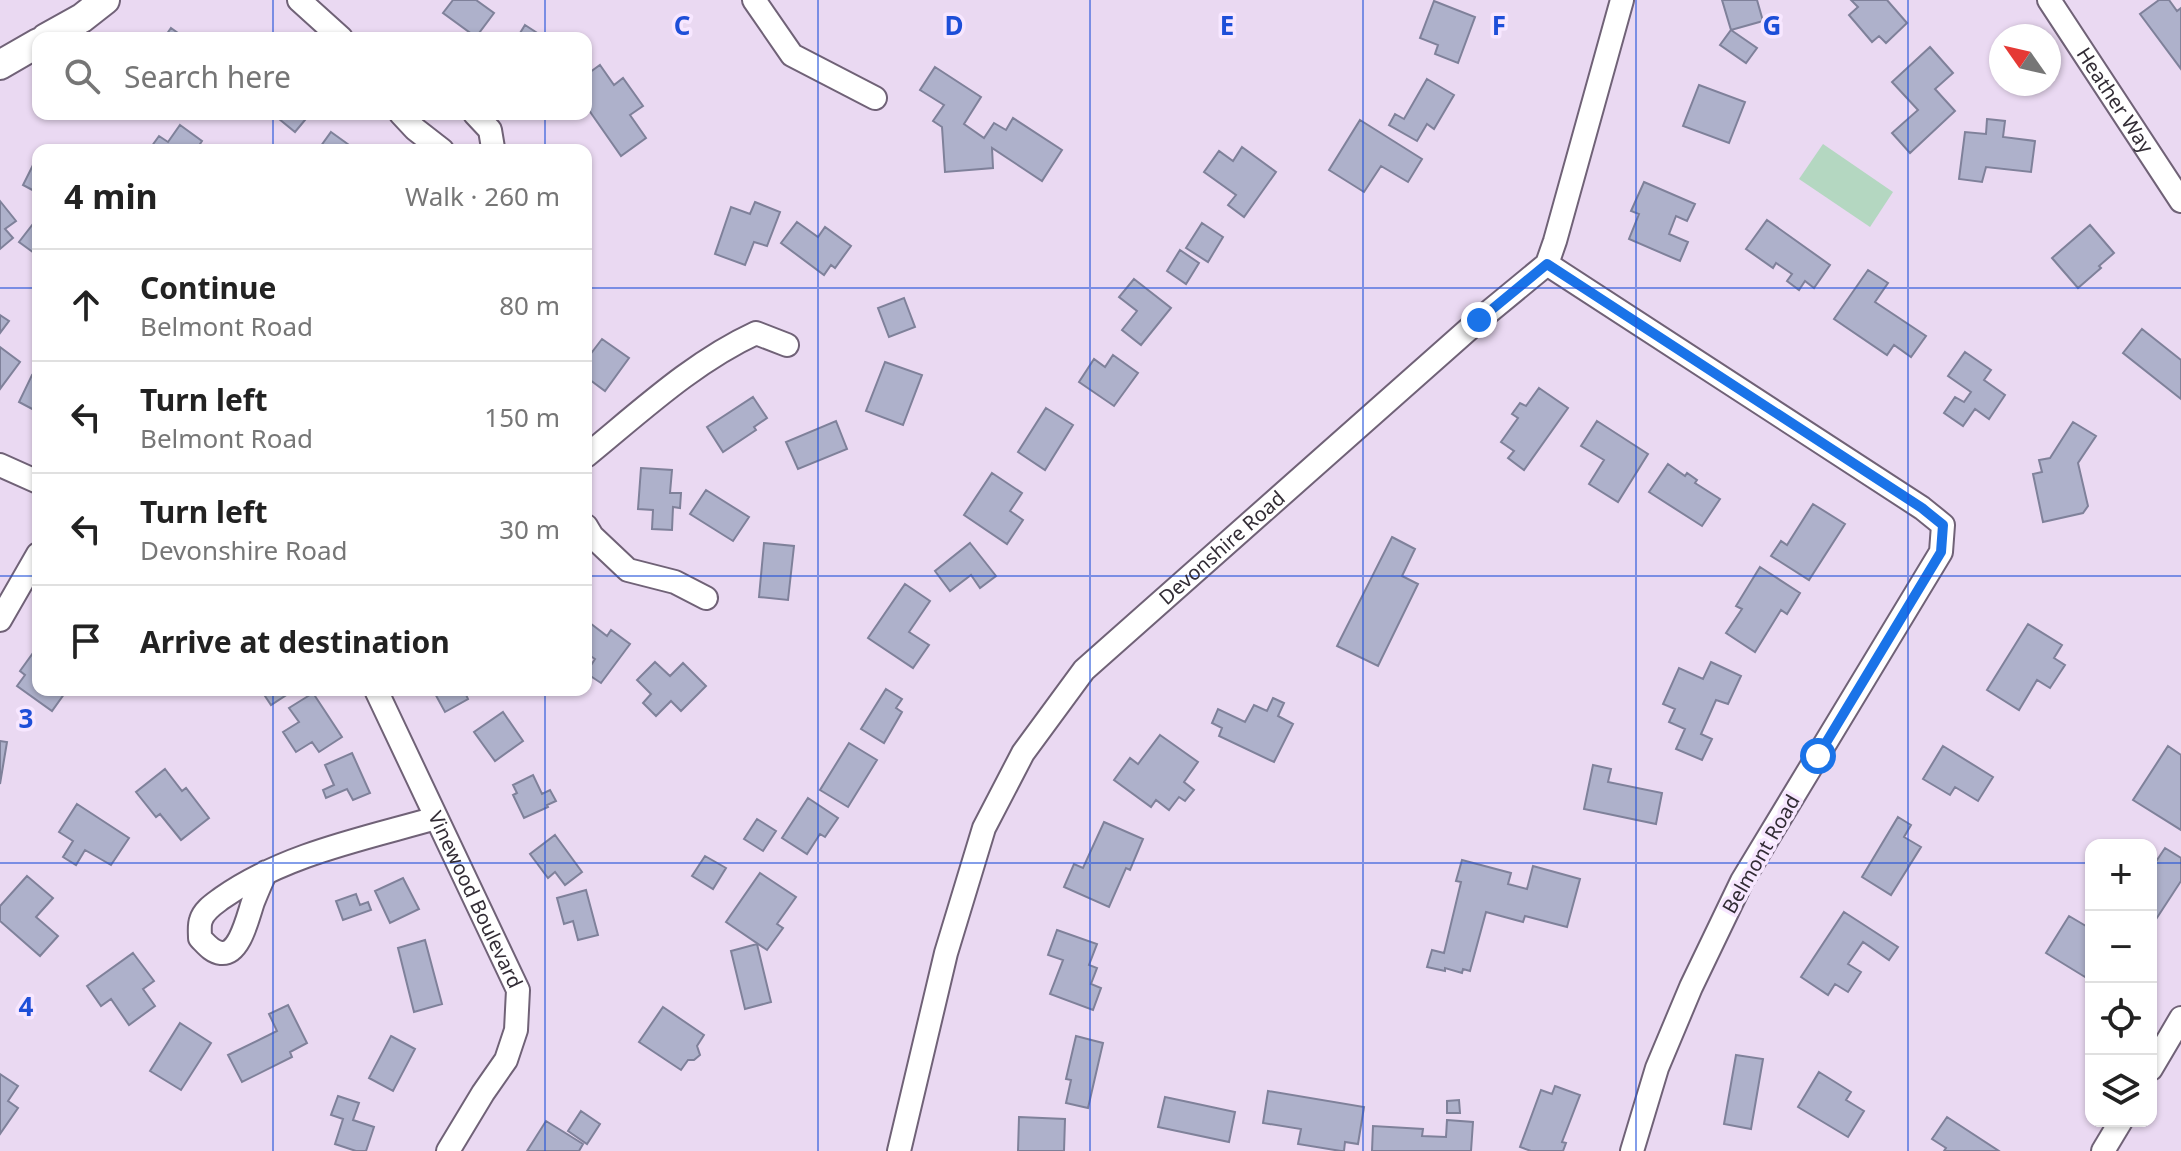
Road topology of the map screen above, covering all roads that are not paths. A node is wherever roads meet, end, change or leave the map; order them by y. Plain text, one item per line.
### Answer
1 (105, 0) edge
2 (299, 0) edge
3 (754, 0) edge
4 (1622, 0) edge
5 (2049, 0) edge
6 (57, 32) edge
7 (334, 32) edge
8 (32, 46) edge
9 (0, 65) edge
10 (875, 98) dead end
11 (407, 120) edge
12 (481, 120) edge
13 (434, 144) edge
14 (492, 144) edge
15 (2181, 201) edge
16 (1547, 264) junction
17 (787, 345) dead end
18 (592, 451) edge
19 (0, 465) edge
20 (32, 479) edge
21 (592, 536) edge
22 (32, 564) edge
23 (706, 598) dead end
24 (0, 620) edge
25 (379, 696) edge
26 (436, 818) junction
27 (266, 872) dead end
28 (2181, 1018) edge
29 (2157, 1059) edge
30 (2117, 1127) edge
31 (448, 1151) edge
32 (899, 1151) edge
33 (1632, 1151) edge
34 (2103, 1151) edge

1 - 6 main road
2 - 7 street
3 - 10 street
4 - 16 street
5 - 15 street, Heather Way
8 - 9 main road
11 - 13 street
12 - 14 street
16 - 32 street, Devonshire Road
16 - 33 street, Belmont Road
17 - 18 street
19 - 20 street
21 - 23 street
22 - 24 street
25 - 26 street, Vinewood Boulevard
26 - 27 street
26 - 31 street, Vinewood Boulevard
28 - 29 street
30 - 34 street

